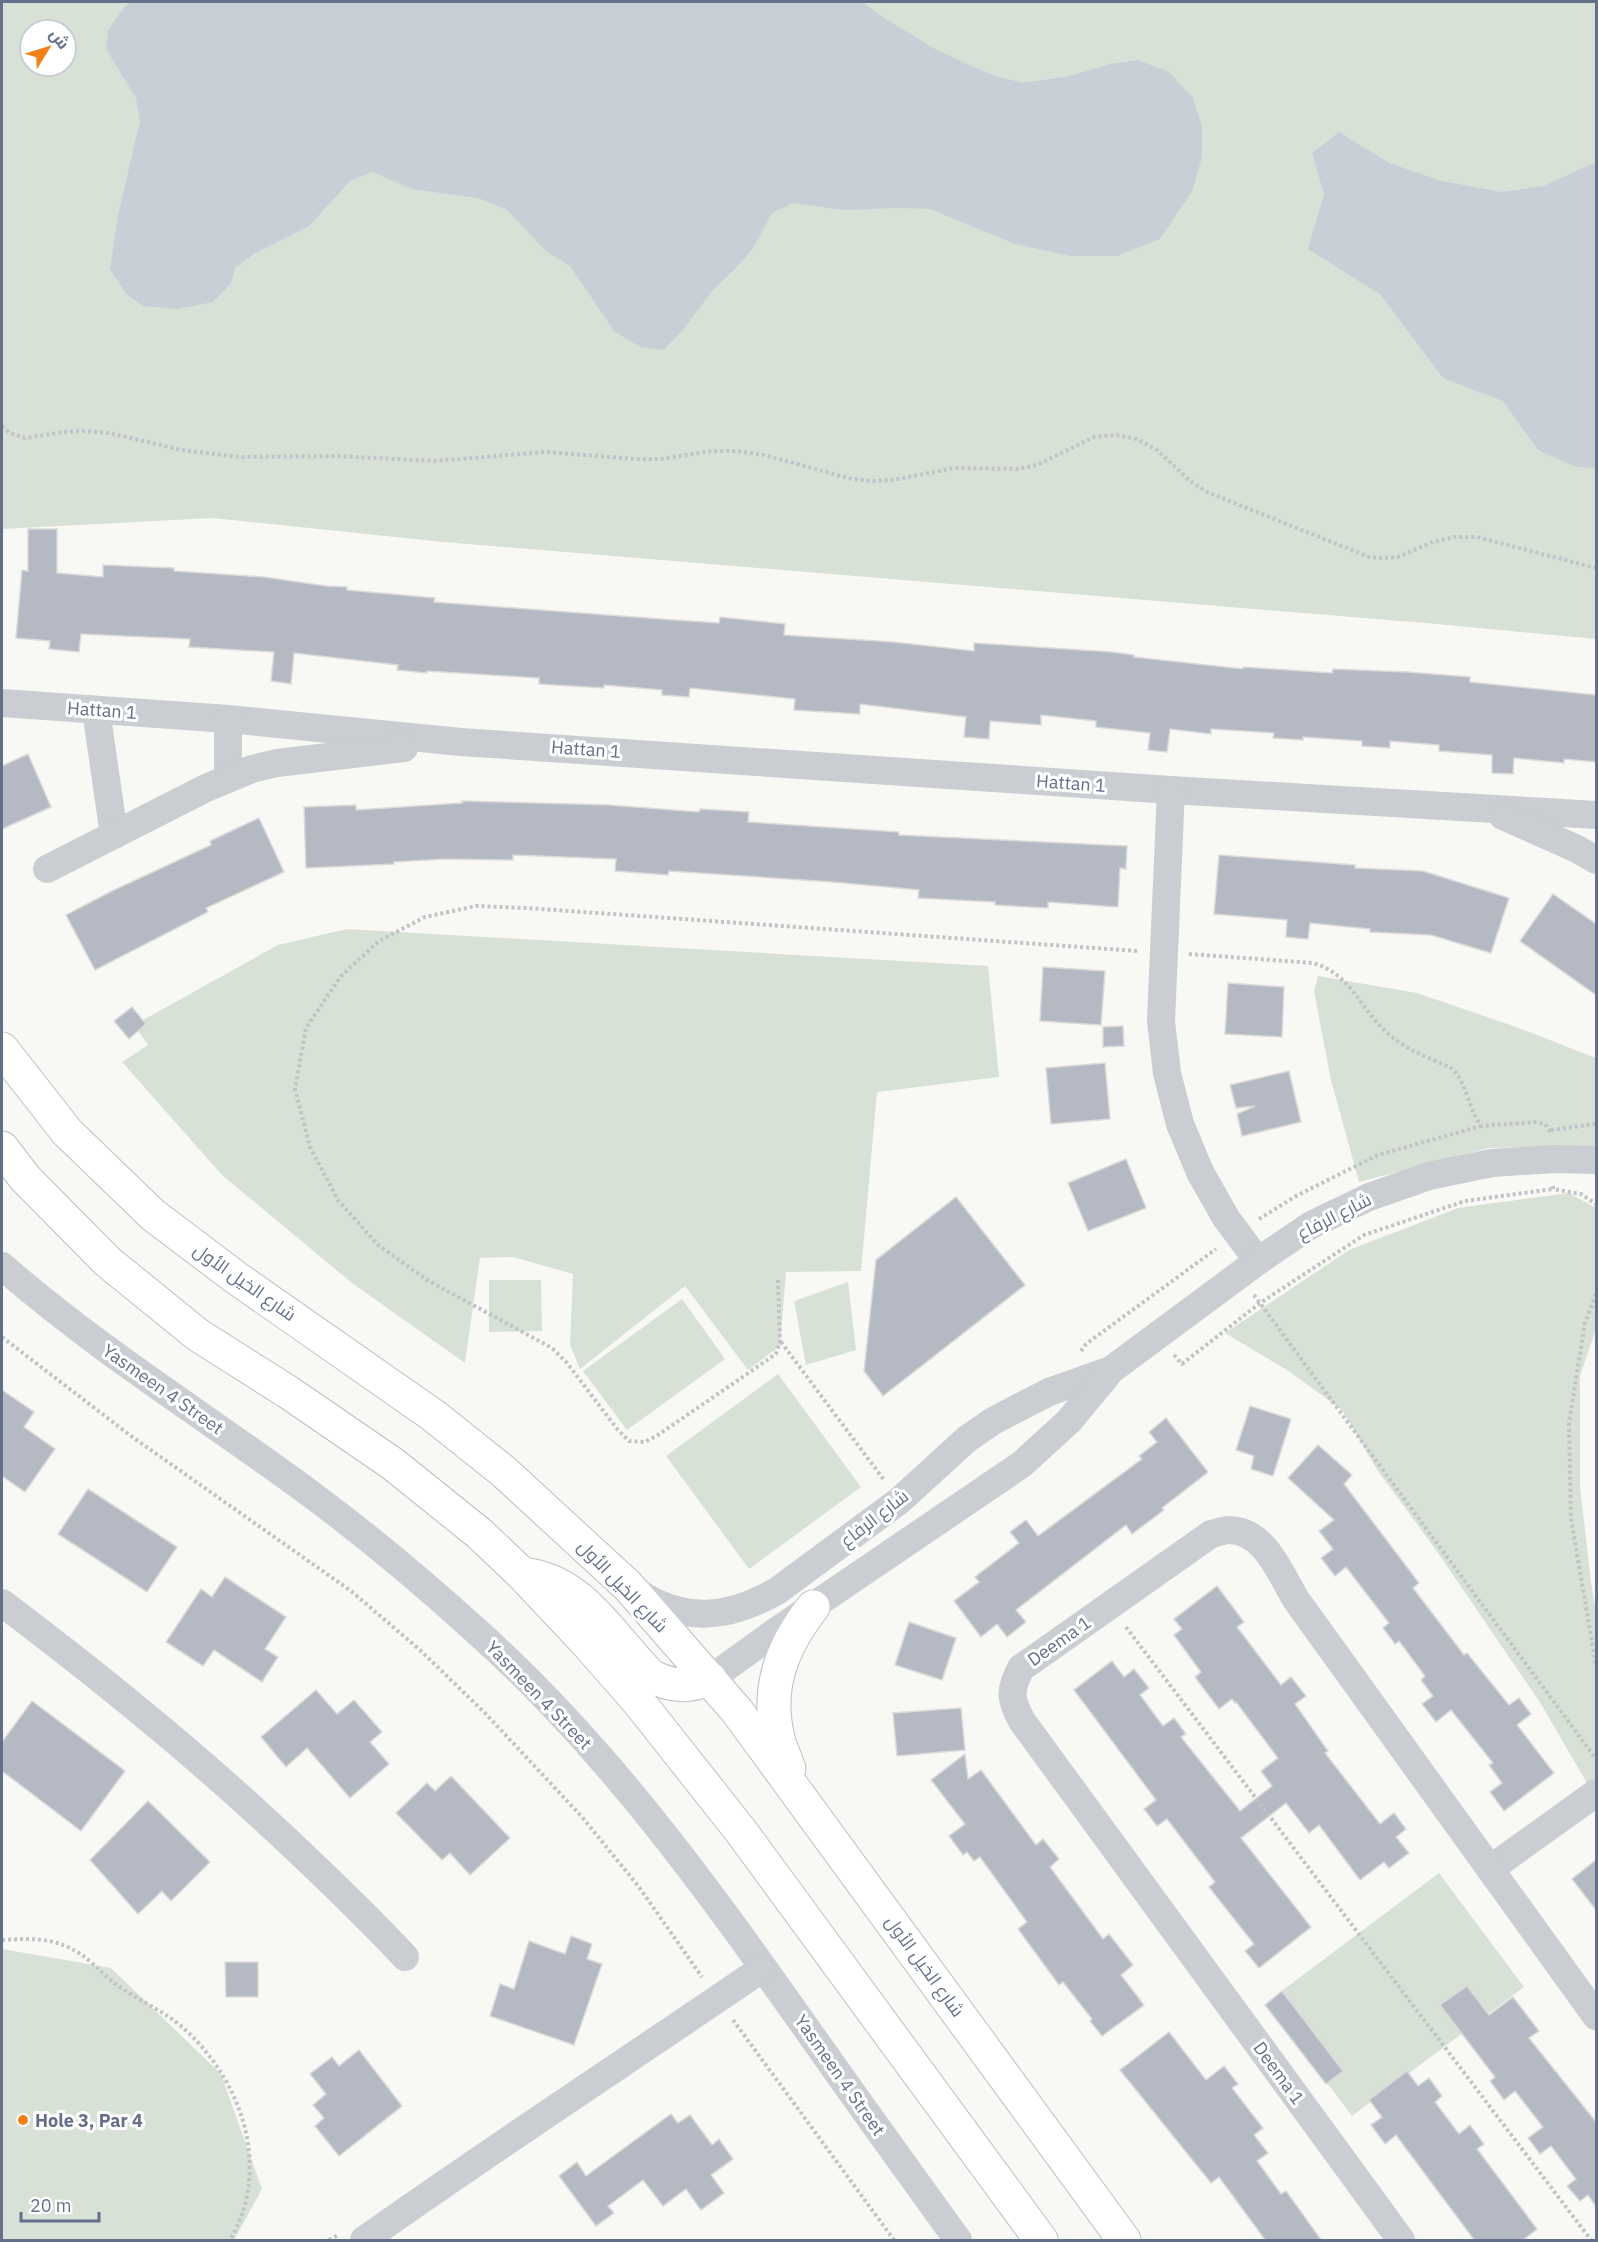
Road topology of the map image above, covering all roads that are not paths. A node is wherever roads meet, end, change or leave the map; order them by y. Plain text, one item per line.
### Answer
1 (2, 703) edge
2 (96, 710) junction
3 (228, 719) junction
4 (461, 742) junction
5 (228, 777) junction
6 (1172, 790) junction
7 (1484, 808) junction
8 (1596, 815) edge
9 (114, 835) junction
10 (1596, 860) edge
11 (48, 869) dead end
12 (2, 1048) edge
13 (2, 1148) edge
14 (1596, 1160) edge
15 (2, 1266) edge
16 (1249, 1268) junction
17 (1111, 1370) junction
18 (522, 1574) junction
19 (628, 1586) junction
20 (2, 1603) edge
21 (813, 1607) junction
22 (710, 1679) junction
23 (796, 1790) junction
24 (1596, 1793) edge
25 (1490, 1869) junction
26 (405, 1958) dead end
27 (763, 1968) junction
28 (1596, 2016) edge
29 (364, 2241) edge
30 (958, 2241) edge
31 (1041, 2241) edge
32 (1124, 2241) edge
33 (1401, 2241) edge

1 - 2 street, Hattan 1
2 - 3 street, Hattan 1
2 - 9 street
3 - 4 street, Hattan 1
3 - 5 street
4 - 5 street
4 - 6 street, Hattan 1
5 - 9 street
6 - 7 street, Hattan 1
6 - 16 street
7 - 8 street, Hattan 1
7 - 10 street, Hattan 1
9 - 11 street
12 - 19 main road, شارع الخيل الأول
13 - 18 main road
14 - 16 street, شارع الرفاع
15 - 27 street, Yasmeen 4 Street
16 - 17 street, شارع الرفاع
17 - 19 street, شارع الرفاع
17 - 21 street, شارع الرفاع
18 - 22 main road
18 - 31 main road
19 - 22 main road, شارع الخيل الأول
20 - 26 street
21 - 22 street, شارع الرفاع
21 - 23 main road
22 - 23 main road, شارع الخيل الأول
23 - 32 main road, شارع الخيل الأول
24 - 25 street
25 - 28 street, Deema 1
25 - 33 street, Deema 1
27 - 29 street
27 - 30 street, Yasmeen 4 Street

